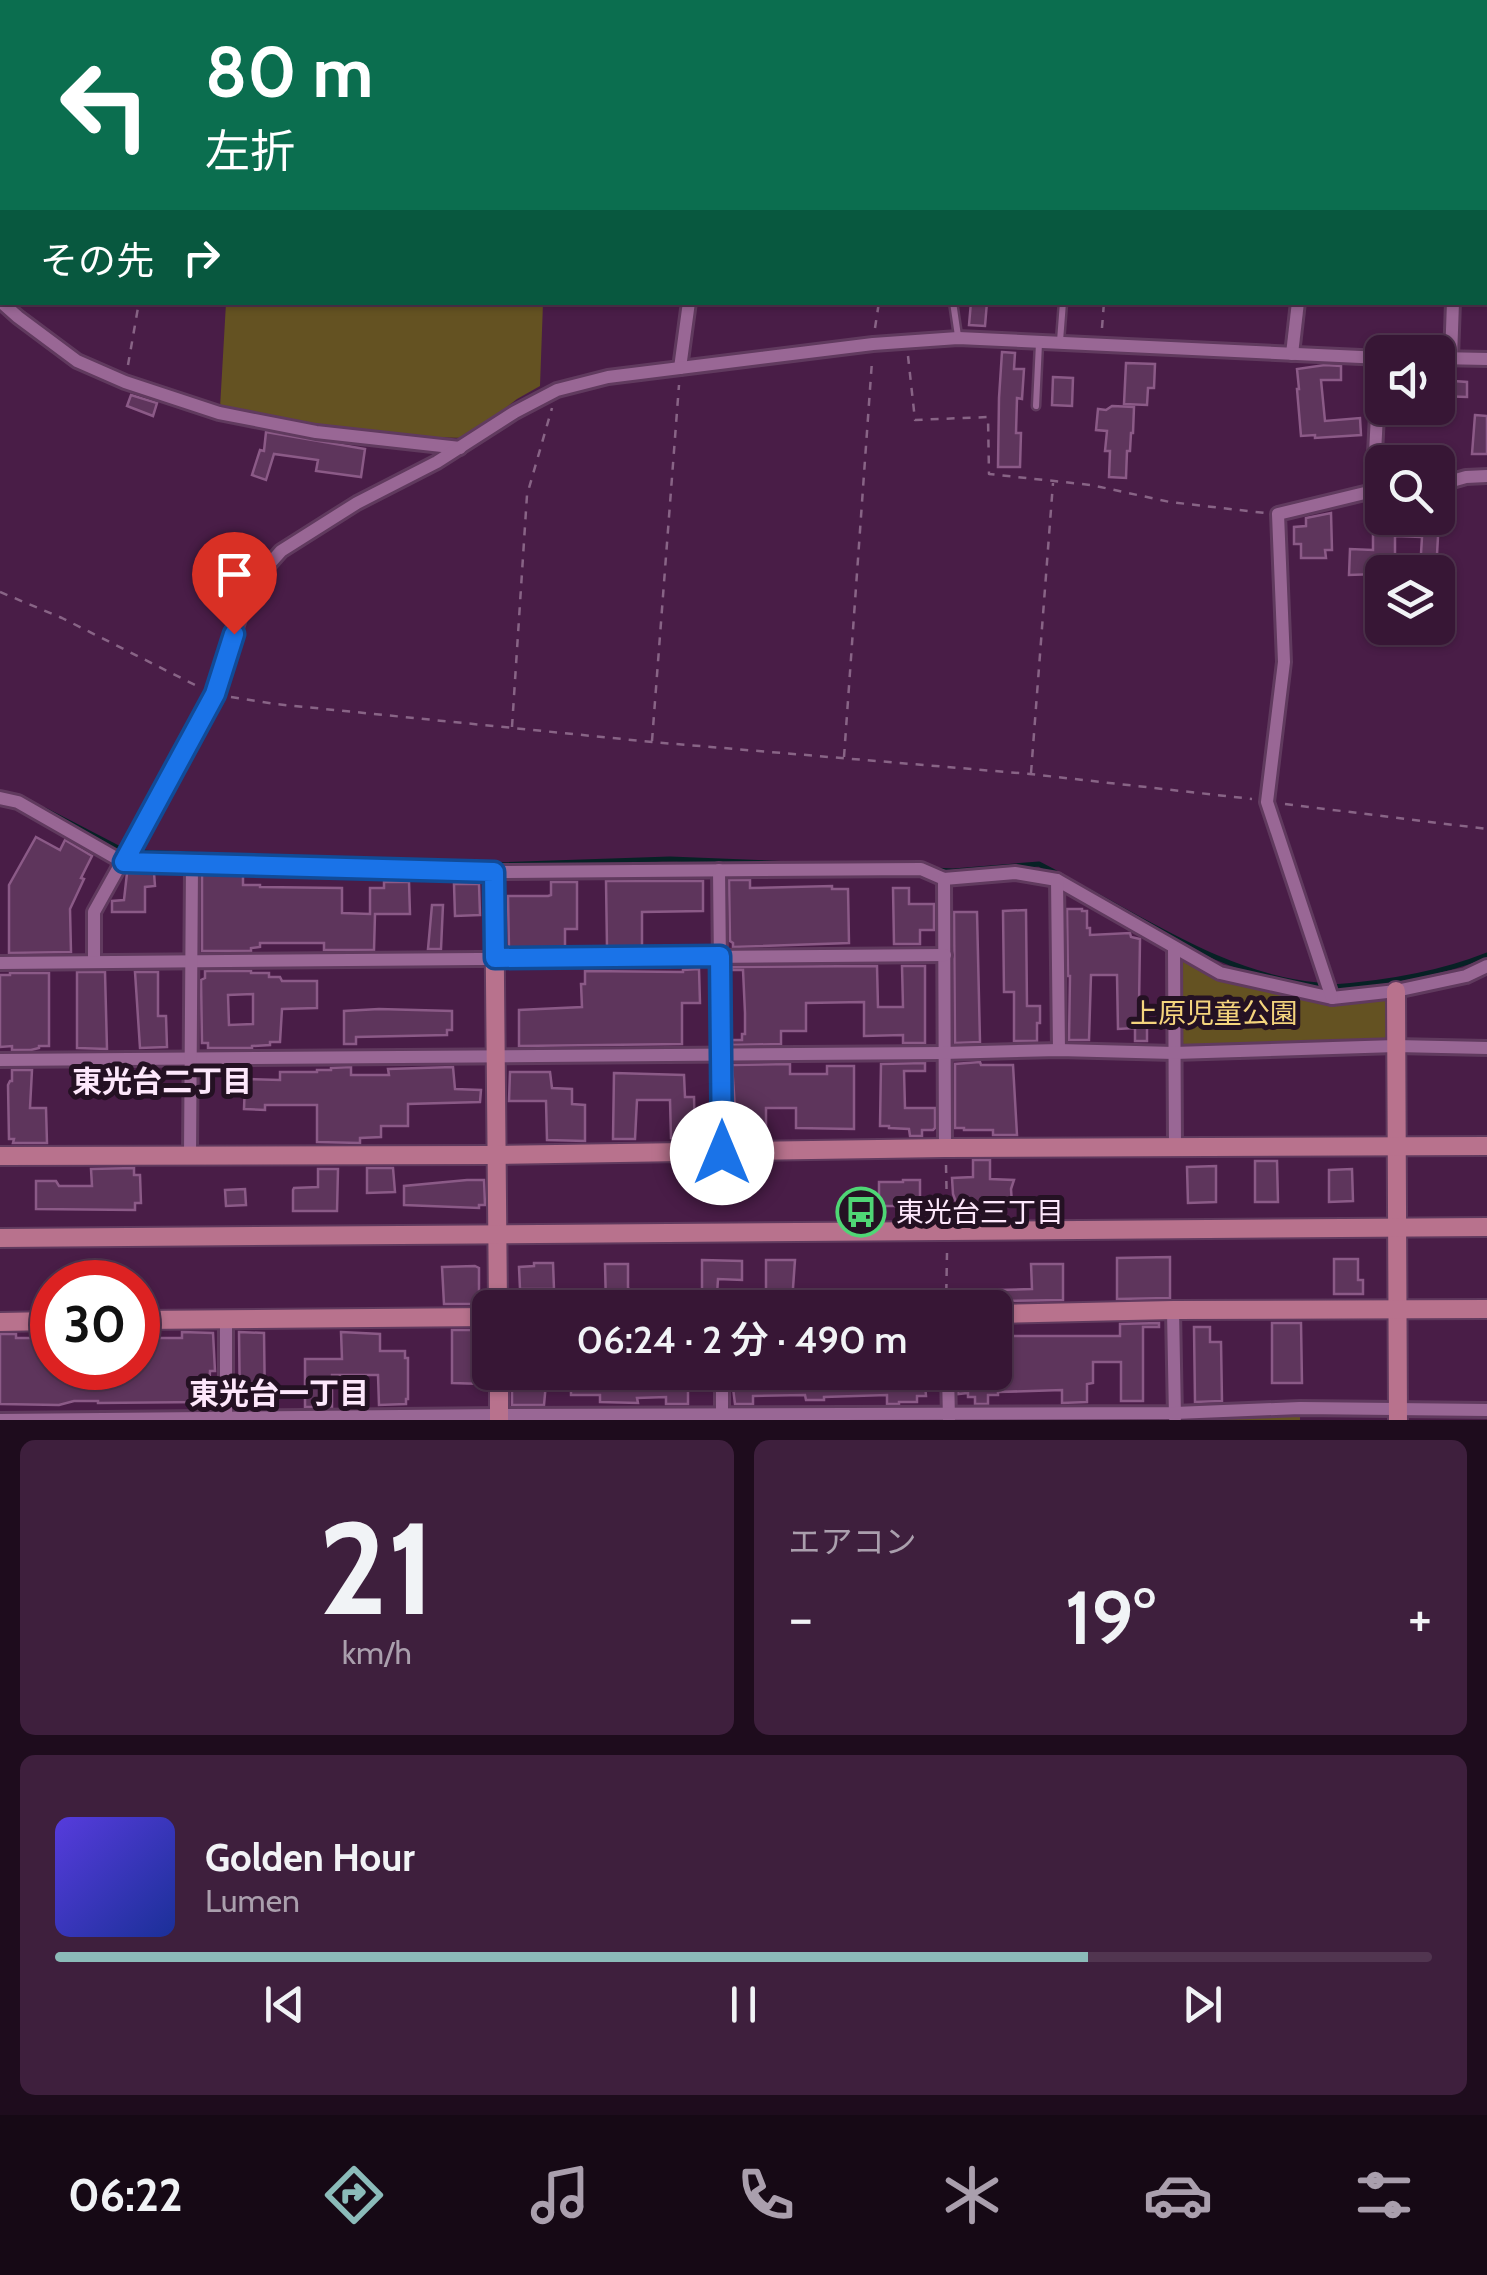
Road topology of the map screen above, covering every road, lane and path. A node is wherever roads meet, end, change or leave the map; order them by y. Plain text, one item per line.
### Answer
1 (4, 305) edge
2 (139, 305) edge
3 (689, 305) edge
4 (879, 305) edge
5 (953, 305) edge
6 (1064, 305) edge
7 (1104, 305) edge
8 (1298, 305) edge
9 (1453, 305) edge
10 (1448, 335) edge
11 (958, 338) junction
12 (906, 340) junction
13 (1040, 341) junction
14 (1060, 342) junction
15 (873, 344) junction
16 (1100, 344) junction
17 (1292, 354) junction
18 (1365, 357) edge
19 (1455, 358) edge
20 (1487, 359) edge
21 (680, 368) junction
22 (126, 382) junction
23 (557, 390) junction
24 (1036, 406) dead end
25 (460, 448) junction
26 (1487, 476) edge
27 (1455, 480) edge
28 (1053, 482) junction
29 (1365, 494) edge
30 (1278, 514) junction
31 (0, 592) edge
32 (215, 694) junction
33 (512, 728) junction
34 (652, 742) junction
35 (844, 758) junction
36 (1030, 774) junction
37 (0, 798) edge
38 (1267, 802) junction
39 (1487, 829) edge
40 (124, 862) junction
41 (192, 864) junction
42 (718, 870) junction
43 (494, 872) junction
44 (944, 878) junction
45 (1058, 880) junction
46 (1174, 948) junction
47 (945, 954) junction
48 (720, 956) junction
49 (495, 958) junction
50 (190, 961) junction
51 (94, 962) junction
52 (0, 963) edge
53 (1487, 966) edge
54 (1396, 992) junction
55 (1332, 998) junction
56 (1396, 1046) junction
57 (1487, 1048) edge
58 (1059, 1050) junction
59 (943, 1053) junction
60 (1174, 1053) junction
61 (722, 1054) junction
62 (496, 1056) junction
63 (0, 1060) edge
64 (190, 1060) junction
65 (1487, 1146) edge
66 (1396, 1147) junction
67 (946, 1148) junction
68 (1175, 1148) junction
69 (722, 1153) junction
70 (497, 1155) junction
71 (0, 1156) edge
72 (190, 1156) junction
73 (947, 1211) dead end
74 (1396, 1228) junction
75 (1487, 1228) edge
76 (497, 1235) junction
77 (0, 1238) edge
78 (947, 1253) dead end
79 (498, 1290) edge
80 (946, 1290) edge
81 (1487, 1309) edge
82 (1173, 1310) junction
83 (1396, 1310) junction
84 (1012, 1314) edge
85 (472, 1317) edge
86 (160, 1320) edge
87 (226, 1320) junction
88 (30, 1321) edge
89 (0, 1322) edge
90 (499, 1390) edge
91 (722, 1390) edge
92 (948, 1390) edge
93 (1487, 1410) edge
94 (1300, 1414) edge
95 (1398, 1415) edge
96 (1061, 1416) edge
97 (949, 1417) edge
98 (1175, 1417) edge
99 (499, 1418) edge
100 (722, 1418) edge
101 (226, 1419) edge
102 (0, 1420) edge

1 - 22 street
2 - 22 path
3 - 21 street
4 - 15 path
5 - 11 lane
6 - 14 lane
7 - 16 path
8 - 17 street
9 - 10 street
11 - 12 street
11 - 13 street
12 - 15 street
12 - 28 path
13 - 14 street
13 - 24 lane
14 - 16 street
15 - 21 street
15 - 35 path
16 - 17 street
17 - 18 street
19 - 20 street
21 - 23 street
21 - 34 path
22 - 25 street
23 - 25 street
23 - 33 path
25 - 32 street
26 - 27 street
28 - 30 path
28 - 36 path
29 - 30 street
30 - 38 street
31 - 32 path
32 - 33 path
32 - 40 street
33 - 34 path
34 - 35 path
35 - 36 path
36 - 38 path
37 - 40 street
38 - 39 path
38 - 55 street
40 - 41 street
40 - 51 street
41 - 43 street
41 - 50 street
42 - 43 street
42 - 44 street
42 - 48 street
43 - 49 street
44 - 45 street
44 - 47 street
45 - 46 street
45 - 58 street
46 - 55 street
46 - 60 street
47 - 48 street
47 - 59 street
48 - 49 street
48 - 61 street
49 - 50 street
49 - 62 street
50 - 51 street
50 - 64 street
51 - 52 street
53 - 54 street
54 - 55 street
54 - 56 street
56 - 57 street
56 - 60 street
56 - 66 street
58 - 59 street
58 - 60 street
59 - 61 street
59 - 67 street
60 - 68 street
61 - 62 street
61 - 69 street
62 - 64 street
62 - 70 street
63 - 64 street
64 - 72 street
65 - 66 street
66 - 68 street
66 - 74 street
67 - 68 street
67 - 69 street
67 - 73 path
69 - 70 street
70 - 72 street
70 - 76 street
71 - 72 street
74 - 75 street
74 - 76 street
74 - 83 street
76 - 77 street
76 - 79 street
78 - 80 path
81 - 83 street
82 - 83 street
82 - 84 street
82 - 98 street
83 - 95 street
85 - 87 street
86 - 87 street
87 - 101 street
88 - 89 street
90 - 99 street
91 - 100 street
92 - 97 street
93 - 95 street
94 - 95 street
94 - 98 street
96 - 97 street
96 - 98 street
97 - 100 street
99 - 100 street
99 - 101 street
101 - 102 street

